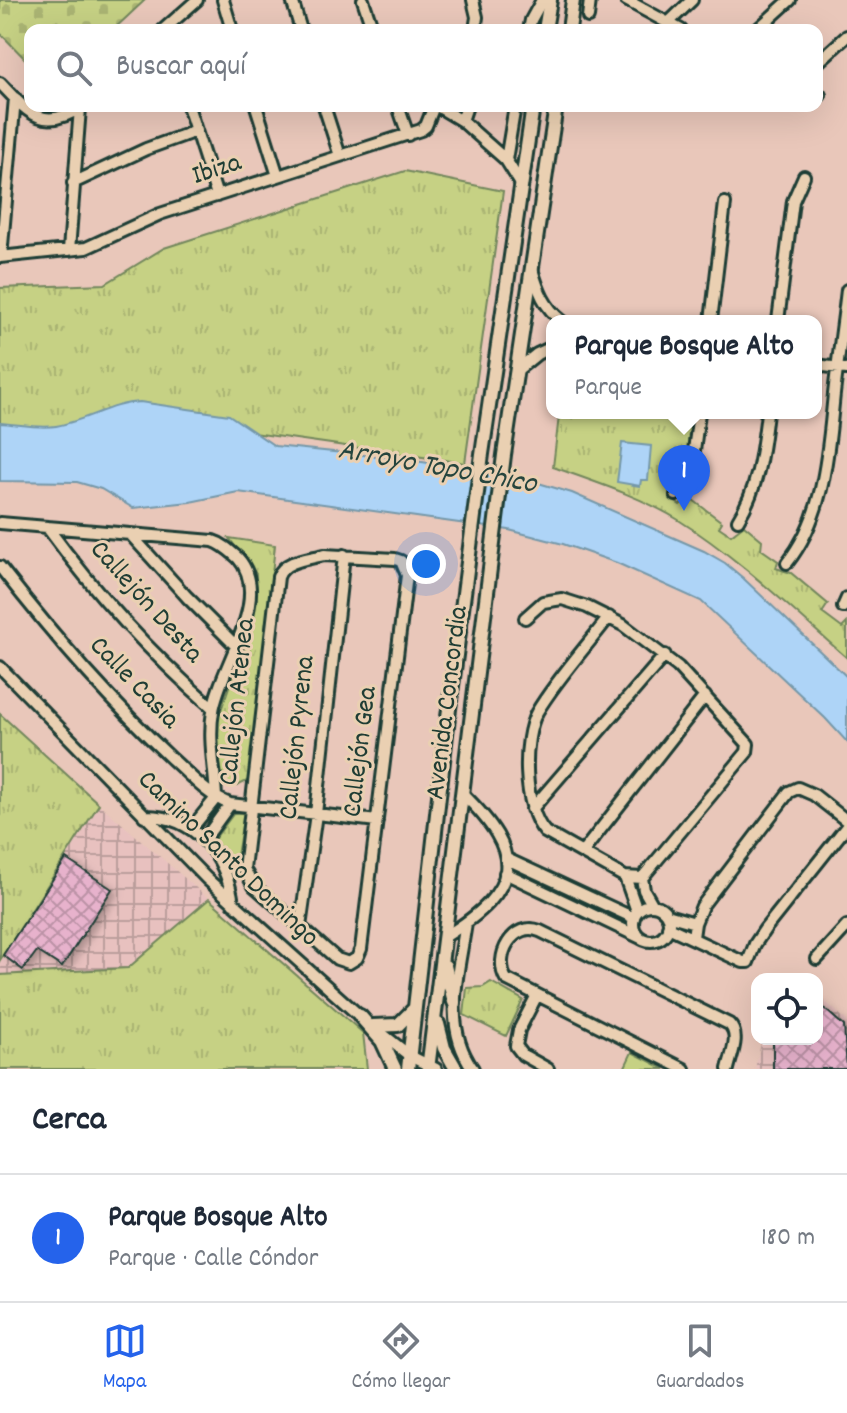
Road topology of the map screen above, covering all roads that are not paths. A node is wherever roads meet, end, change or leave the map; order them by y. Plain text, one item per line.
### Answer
1 (197, 0) edge
2 (223, 0) edge
3 (292, 0) edge
4 (363, 0) edge
5 (473, 0) edge
6 (542, 0) edge
7 (550, 0) edge
8 (573, 0) edge
9 (590, 0) edge
10 (692, 0) edge
11 (790, 0) edge
12 (630, 1) edge
13 (588, 17) dead end
14 (170, 24) edge
15 (230, 24) edge
16 (299, 24) edge
17 (371, 24) edge
18 (476, 24) edge
19 (530, 24) edge
20 (546, 24) edge
21 (570, 24) edge
22 (667, 24) joint
23 (764, 24) edge
24 (847, 36) edge
25 (823, 58) edge
26 (0, 83) edge
27 (15, 98) junction
28 (24, 107) edge
29 (29, 112) edge
30 (73, 112) edge
31 (80, 112) edge
32 (190, 112) edge
33 (258, 112) edge
34 (326, 112) edge
35 (400, 112) edge
36 (433, 112) edge
37 (446, 112) edge
38 (465, 112) edge
39 (511, 112) edge
40 (532, 112) edge
41 (555, 112) edge
42 (462, 121) junction
43 (196, 131) junction
44 (408, 135) junction
45 (340, 156) junction
46 (506, 160) junction
47 (278, 176) junction
48 (804, 176) dead end
49 (73, 183) junction
50 (521, 184) junction
51 (217, 196) junction
52 (725, 203) dead end
53 (69, 250) junction
54 (0, 257) edge
55 (532, 268) junction
56 (847, 290) edge
57 (556, 315) edge
58 (712, 315) edge
59 (779, 315) edge
60 (546, 350) edge
61 (822, 366) edge
62 (842, 368) edge
63 (516, 371) junction
64 (698, 419) edge
65 (766, 419) edge
66 (676, 495) dead end
67 (738, 520) dead end
68 (0, 523) edge
69 (47, 527) junction
70 (130, 534) junction
71 (344, 555) junction
72 (787, 563) dead end
73 (0, 567) edge
74 (609, 617) junction
75 (525, 618) dead end
76 (237, 647) junction
77 (665, 655) junction
78 (0, 667) edge
79 (705, 696) junction
80 (213, 708) junction
81 (462, 793) junction
82 (216, 798) junction
83 (230, 804) junction
84 (252, 806) junction
85 (532, 809) junction
86 (316, 814) junction
87 (144, 816) junction
88 (377, 821) junction
89 (847, 823) edge
90 (191, 829) junction
91 (204, 840) junction
92 (582, 853) junction
93 (507, 859) junction
94 (505, 873) junction
95 (625, 877) junction
96 (642, 878) junction
97 (572, 891) junction
98 (566, 901) junction
99 (233, 903) junction
100 (652, 904) junction
101 (635, 915) junction
102 (668, 921) junction
103 (466, 923) junction
104 (695, 923) junction
105 (847, 926) edge
106 (300, 927) junction
107 (446, 936) junction
108 (693, 937) junction
109 (641, 938) junction
110 (361, 949) joint
111 (443, 957) junction
112 (817, 959) dead end
113 (420, 974) junction
114 (537, 995) junction
115 (454, 1002) junction
116 (416, 1006) junction
117 (435, 1013) junction
118 (360, 1016) junction
119 (373, 1026) junction
120 (421, 1065) edge
121 (395, 1069) edge
122 (456, 1069) edge
123 (473, 1069) edge
124 (548, 1069) edge
125 (684, 1069) edge
126 (728, 1069) edge

1 - 14 street
2 - 15 street
3 - 16 street
4 - 17 street
5 - 18 street
6 - 19 street
7 - 20 main road
8 - 21 main road
9 - 13 street
10 - 22 street
11 - 23 street
12 - 22 street
24 - 25 street
26 - 27 street
27 - 28 street
27 - 54 street
29 - 30 street
31 - 49 street
32 - 43 street
33 - 47 street
34 - 45 street
35 - 44 street
36 - 44 street
37 - 42 street
38 - 42 street
39 - 46 street
40 - 50 main road, Avenida Concordia
41 - 55 main road, Avenida Concordia
42 - 46 street
43 - 49 street
43 - 51 street
44 - 45 street, Ibiza
45 - 47 street, Ibiza
46 - 50 street
47 - 51 street, Ibiza
48 - 59 street
49 - 53 street
50 - 113 main road, Avenida Concordia
51 - 53 street, Ibiza
52 - 58 street
53 - 54 street, Ibiza
55 - 57 street
55 - 63 main road, Avenida Concordia
56 - 62 street
60 - 63 street
61 - 62 street
62 - 72 street
63 - 81 main road, Avenida Concordia
64 - 66 street
65 - 67 street
68 - 69 street
69 - 70 street
69 - 80 street, Callejón Desta
70 - 76 street, Callejón Desta
70 - 76 street
71 - 84 street, Callejón Atenea
71 - 86 street, Callejón Pyrena
71 - 88 street, Callejón Gea
73 - 82 street, Calle Casia
74 - 75 street
74 - 77 street
74 - 85 street
76 - 80 street
77 - 79 street
77 - 85 street
78 - 87 street, Camino Santo Domingo
79 - 92 street
79 - 96 street
80 - 82 street
81 - 93 street
81 - 107 main road, Avenida Concordia
82 - 83 street, Calle Casia
82 - 90 street
83 - 84 street, Calle Casia
83 - 91 street
84 - 86 street, Calle Casia
84 - 106 street, Callejón Atenea
85 - 92 street
86 - 88 street, Calle Casia
86 - 106 street, Callejón Pyrena
87 - 90 street
87 - 99 street, Camino Santo Domingo
88 - 110 street, Callejón Gea
89 - 104 street
89 - 108 street
90 - 91 street
91 - 99 street
92 - 95 street
93 - 94 street
93 - 97 street
94 - 98 street
94 - 103 street
95 - 96 street
95 - 101 street
96 - 100 street
97 - 98 street
97 - 101 street
98 - 109 street
99 - 118 street, Camino Santo Domingo
100 - 101 street
100 - 102 street
101 - 109 street
102 - 104 street
102 - 108 street
102 - 109 street
103 - 107 street
103 - 115 street
104 - 108 street
105 - 112 street
106 - 110 street, Callejón Atenea
107 - 111 main road, Avenida Concordia
111 - 115 main road
111 - 117 main road, Avenida Concordia
113 - 116 main road, Avenida Concordia
113 - 120 main road
114 - 124 street
114 - 125 street
114 - 126 street
115 - 123 street
116 - 119 main road
116 - 120 main road, Avenida Concordia
117 - 120 main road, Avenida Concordia
117 - 122 main road
118 - 119 street, Camino Santo Domingo
118 - 121 main road
119 - 120 street, Camino Santo Domingo

